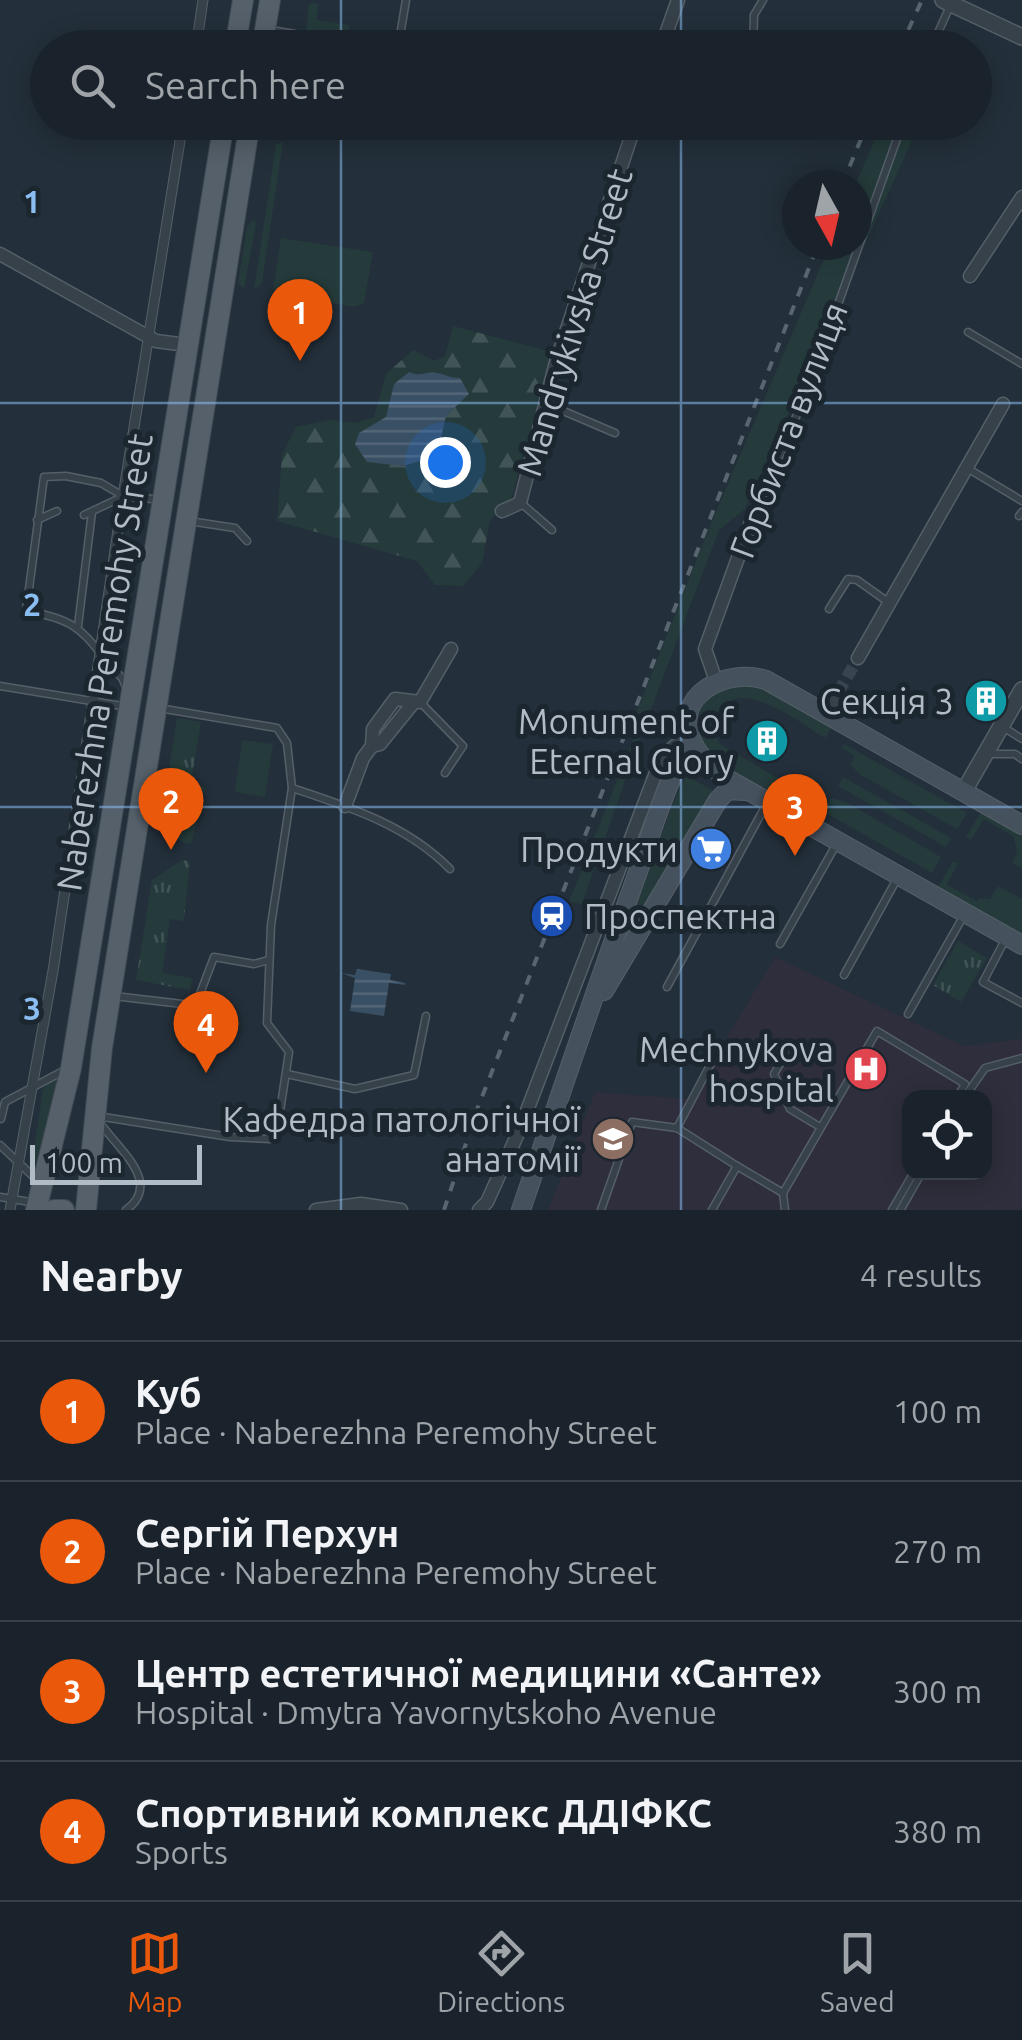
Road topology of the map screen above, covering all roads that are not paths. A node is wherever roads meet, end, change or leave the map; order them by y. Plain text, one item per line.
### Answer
1 (203, 0) edge
2 (243, 0) edge
3 (270, 0) edge
4 (406, 0) edge
5 (678, 0) edge
6 (763, 0) edge
7 (947, 2) edge
8 (199, 30) edge
9 (238, 30) edge
10 (265, 30) edge
11 (401, 30) edge
12 (667, 30) edge
13 (754, 30) edge
14 (937, 30) edge
15 (1022, 37) edge
16 (181, 140) edge
17 (221, 140) edge
18 (247, 140) edge
19 (630, 140) edge
20 (897, 140) edge
21 (1022, 197) edge
22 (205, 234) junction
23 (232, 239) junction
24 (0, 254) edge
25 (970, 276) dead end
26 (968, 332) dead end
27 (148, 336) junction
28 (187, 346) junction
29 (1022, 364) edge
30 (546, 403) junction
31 (1003, 404) dead end
32 (614, 433) dead end
33 (966, 467) junction
34 (123, 496) junction
35 (163, 500) junction
36 (1022, 500) edge
37 (520, 503) junction
38 (57, 511) dead end
39 (502, 511) dead end
40 (38, 520) junction
41 (187, 521) junction
42 (751, 522) joint
43 (552, 530) dead end
44 (247, 541) dead end
45 (907, 569) junction
46 (921, 577) dead end
47 (888, 602) junction
48 (828, 609) dead end
49 (144, 616) junction
50 (171, 620) junction
51 (78, 626) junction
52 (452, 650) dead end
53 (99, 654) junction
54 (858, 658) tunnel mouth
55 (716, 681) junction
56 (0, 686) edge
57 (1022, 690) edge
58 (838, 693) tunnel mouth
59 (94, 702) junction
60 (130, 702) junction
61 (417, 702) junction
62 (158, 707) junction
63 (828, 713) junction
64 (1002, 726) junction
65 (1022, 738) edge
66 (692, 741) junction
67 (986, 754) junction
68 (1022, 759) edge
69 (446, 773) dead end
70 (292, 788) junction
71 (964, 791) junction
72 (749, 792) junction
73 (768, 802) junction
74 (345, 806) junction
75 (1022, 825) edge
76 (838, 842) junction
77 (450, 869) dead end
78 (898, 876) junction
79 (965, 914) junction
80 (1014, 941) edge
81 (780, 944) dead end
82 (269, 960) junction
83 (844, 975) dead end
84 (667, 987) dead end
85 (111, 996) junction
86 (1022, 1004) edge
87 (908, 1014) dead end
88 (426, 1016) dead end
89 (581, 1030) junction
90 (792, 1044) dead end
91 (717, 1052) dead end
92 (1022, 1058) edge
93 (71, 1068) junction
94 (288, 1074) junction
95 (33, 1086) junction
96 (963, 1090) edge
97 (967, 1090) edge
98 (94, 1115) junction
99 (1, 1119) edge
100 (677, 1128) junction
101 (820, 1128) junction
102 (0, 1145) edge
103 (20, 1163) junction
104 (737, 1166) junction
105 (910, 1180) edge
106 (917, 1180) edge
107 (783, 1192) junction
108 (0, 1197) edge
109 (42, 1202) edge
110 (11, 1204) edge
111 (897, 1209) edge
112 (64, 1210) edge
113 (86, 1210) edge
114 (126, 1210) edge
115 (316, 1210) edge
116 (401, 1210) edge
117 (479, 1210) edge
118 (522, 1210) edge
119 (601, 1210) edge
120 (712, 1210) edge
121 (786, 1210) edge

1 - 8 street
2 - 9 main road
3 - 10 main road
4 - 11 lane
5 - 12 street
6 - 13 lane
7 - 14 lane
7 - 15 street
16 - 27 street, Naberezhna Peremohy Street
17 - 22 main road, Naberezhna Peremohy Street
18 - 23 main road, Naberezhna Peremohy Street
19 - 30 street, Mandrykivska Street
20 - 42 lane, Горбиста вулиця
21 - 25 street
22 - 23 main road
22 - 28 main road, Naberezhna Peremohy Street
23 - 41 main road, Naberezhna Peremohy Street
24 - 27 street
26 - 29 lane
27 - 28 street
27 - 34 street, Naberezhna Peremohy Street
28 - 35 main road, Naberezhna Peremohy Street
30 - 32 lane
30 - 37 street, Mandrykivska Street
31 - 33 street
33 - 36 lane
33 - 45 street
34 - 35 lane
34 - 40 lane
34 - 51 lane
34 - 53 street, Naberezhna Peremohy Street
35 - 49 main road, Naberezhna Peremohy Street
37 - 39 street, Mandrykivska Street
37 - 43 lane
38 - 40 lane
40 - 51 lane
41 - 44 lane
41 - 50 main road, Naberezhna Peremohy Street
42 - 55 street, Горбиста вулиця
45 - 46 lane
45 - 47 street
47 - 48 lane
47 - 54 street
49 - 50 main road
49 - 60 main road, Naberezhna Peremohy Street
50 - 62 main road, Naberezhna Peremohy Street
51 - 53 lane
52 - 61 street
53 - 59 street, Naberezhna Peremohy Street
53 - 60 lane
55 - 63 main road
55 - 66 main road
56 - 59 lane
57 - 64 street
58 - 63 street
59 - 60 lane
59 - 95 street, Naberezhna Peremohy Street
60 - 93 main road, Naberezhna Peremohy Street
61 - 69 lane
61 - 74 street
62 - 70 lane
62 - 85 main road, Naberezhna Peremohy Street
63 - 71 main road
64 - 65 lane
64 - 67 street
66 - 72 main road
66 - 89 main road
66 - 117 street
67 - 68 lane
67 - 71 street
70 - 74 lane
70 - 82 lane
71 - 75 main road
72 - 73 main road
72 - 89 main road
73 - 76 main road
73 - 84 lane
74 - 77 lane
76 - 78 main road
76 - 81 lane
78 - 79 main road
78 - 83 lane
79 - 80 main road
79 - 87 lane
80 - 86 lane
82 - 85 lane
82 - 94 lane
85 - 98 main road, Naberezhna Peremohy Street
88 - 94 lane
89 - 118 main road
90 - 101 lane
91 - 100 lane
92 - 97 lane
93 - 95 lane
93 - 109 main road, Naberezhna Peremohy Street
94 - 98 lane
95 - 99 lane
95 - 103 street, Naberezhna Peremohy Street
96 - 101 lane
98 - 113 main road, Naberezhna Peremohy Street
98 - 114 lane
100 - 104 lane
100 - 119 lane
101 - 107 lane
102 - 103 lane
103 - 109 lane
103 - 110 street, Naberezhna Peremohy Street
104 - 107 lane
104 - 120 lane
105 - 111 lane
106 - 111 lane
107 - 121 lane
108 - 110 lane
109 - 110 lane
109 - 112 main road
115 - 116 street

